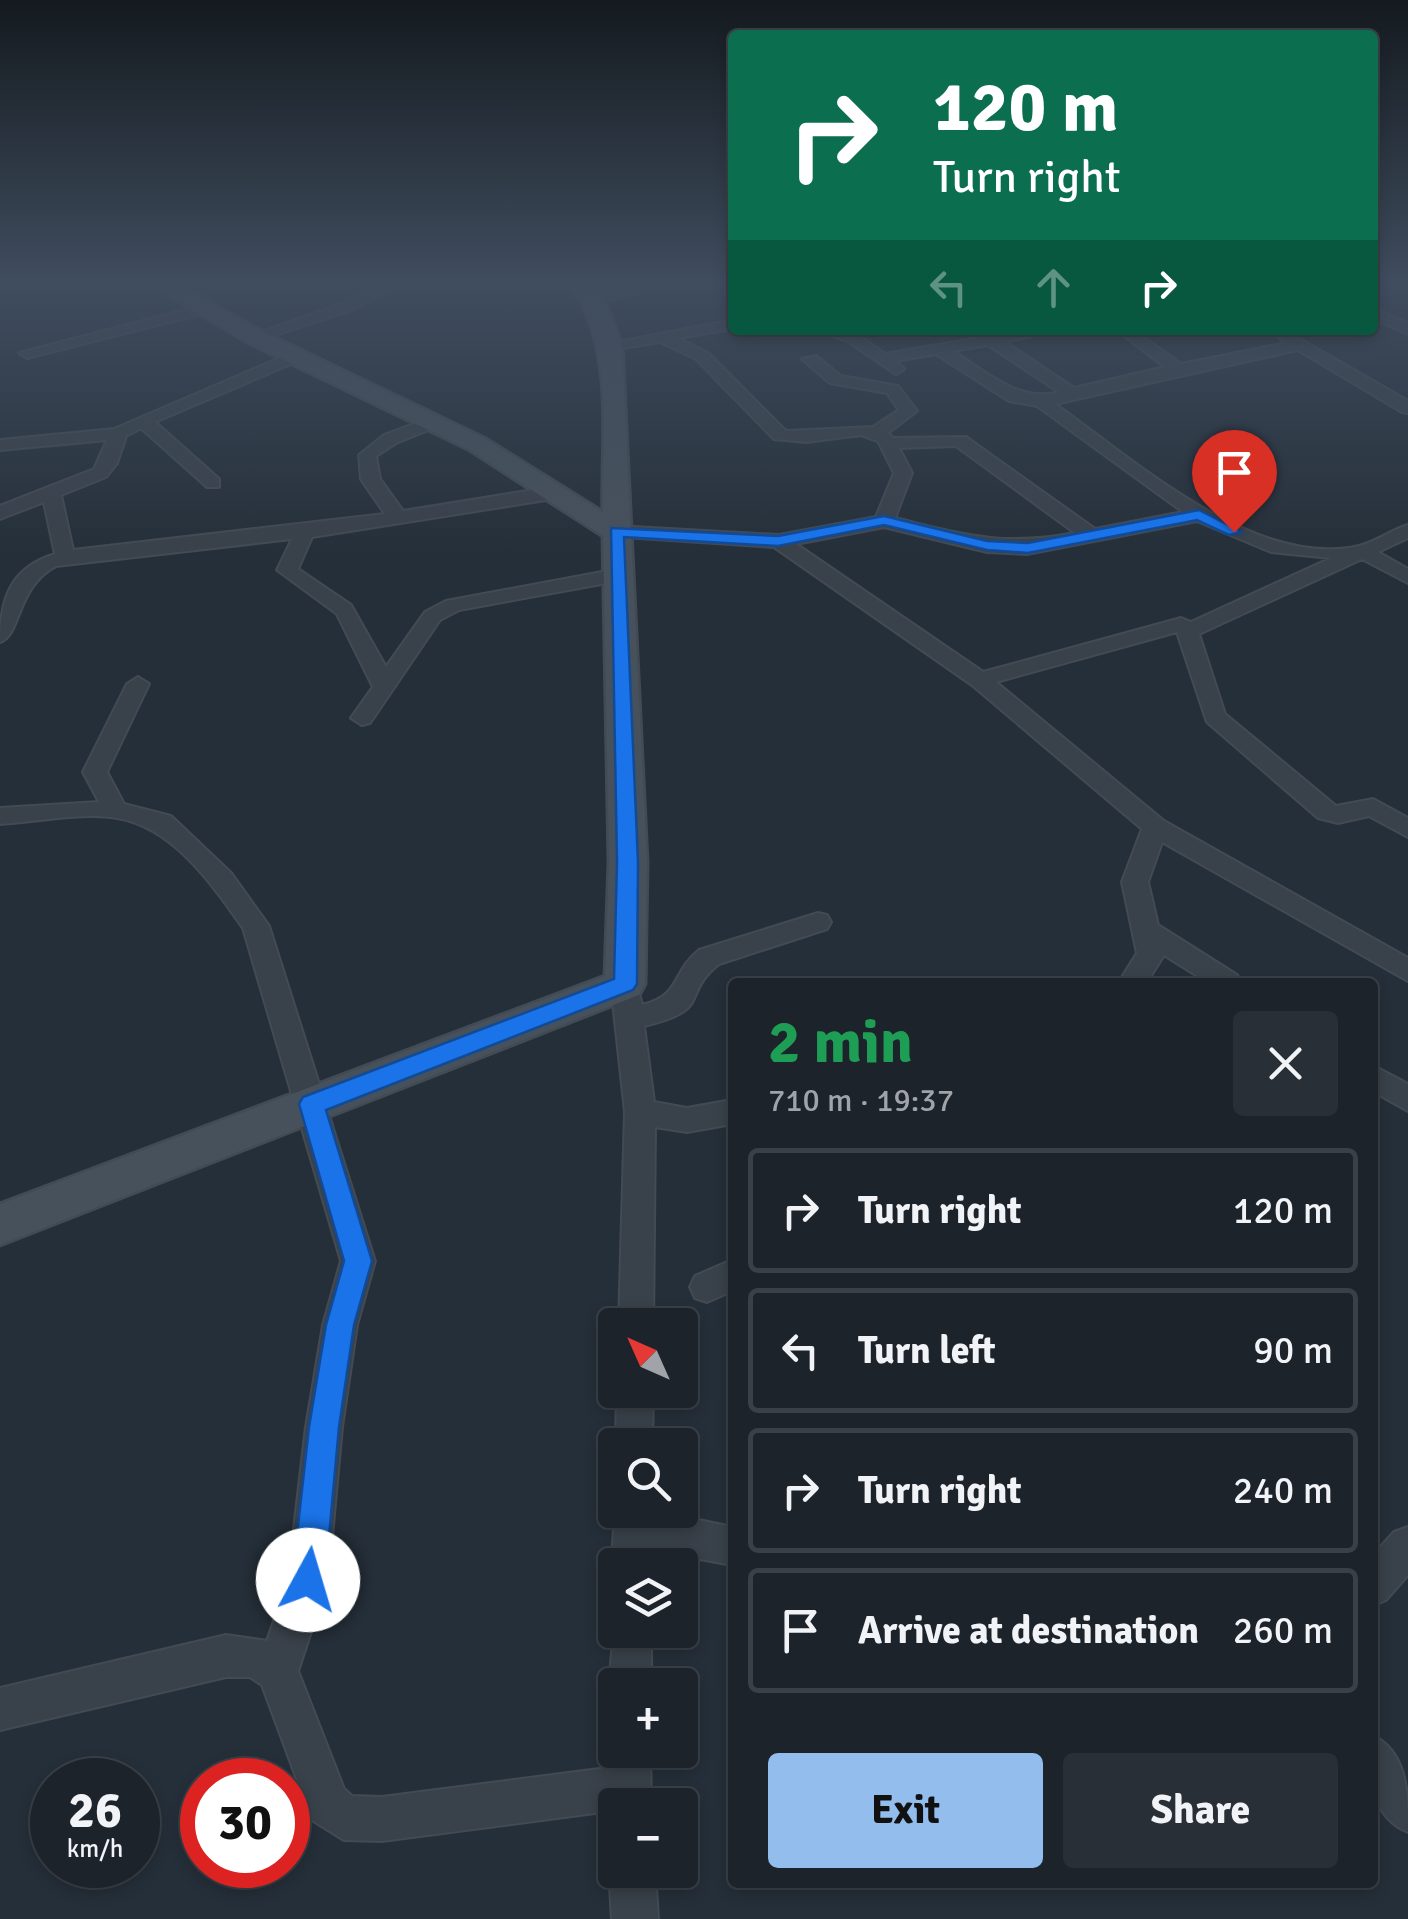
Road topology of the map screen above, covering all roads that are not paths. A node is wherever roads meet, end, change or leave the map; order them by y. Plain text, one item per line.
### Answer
1 (254, 374) edge
2 (330, 374) edge
3 (612, 374) edge
4 (719, 374) edge
5 (828, 374) edge
6 (897, 374) edge
7 (977, 374) edge
8 (1041, 374) edge
9 (1155, 374) edge
10 (1347, 374) edge
11 (892, 389) junction
12 (1072, 394) junction
13 (1042, 402) junction
14 (1408, 408) edge
15 (142, 420) junction
16 (435, 422) junction
17 (117, 434) junction
18 (882, 437) junction
19 (0, 445) edge
20 (213, 483) dead end
21 (51, 494) junction
22 (552, 494) junction
23 (0, 512) edge
24 (1199, 515) junction
25 (400, 520) junction
26 (884, 521) junction
27 (1408, 531) edge
28 (304, 532) junction
29 (616, 532) junction
30 (1093, 537) junction
31 (778, 541) junction
32 (1363, 552) junction
33 (65, 557) junction
34 (618, 576) junction
35 (1408, 576) edge
36 (1188, 631) junction
37 (0, 636) edge
38 (980, 680) junction
39 (138, 684) dead end
40 (384, 687) junction
41 (362, 718) dead end
42 (115, 809) junction
43 (0, 816) edge
44 (1155, 827) junction
45 (1408, 829) edge
46 (818, 922) dead end
47 (1149, 932) junction
48 (1408, 972) edge
49 (1136, 978) edge
50 (1221, 978) edge
51 (627, 1001) junction
52 (1378, 1080) edge
53 (1408, 1099) edge
54 (312, 1104) junction
55 (640, 1112) junction
56 (728, 1113) edge
57 (0, 1225) edge
58 (636, 1308) edge
59 (633, 1534) edge
60 (728, 1546) edge
61 (1408, 1546) edge
62 (1378, 1579) edge
63 (278, 1671) junction
64 (0, 1709) edge
65 (1378, 1765) edge
66 (629, 1781) edge
67 (1408, 1810) edge
68 (633, 1888) edge
69 (635, 1919) edge

1 - 15 street
2 - 16 street
3 - 29 street
4 - 18 street
5 - 11 street
6 - 11 street
7 - 13 street
8 - 12 street
9 - 12 street
10 - 14 street
11 - 18 street
12 - 13 street
13 - 24 street
15 - 17 street
15 - 20 street
16 - 22 street
16 - 25 street
17 - 19 street
17 - 21 street
18 - 26 street
18 - 30 street
21 - 23 street
21 - 33 street
22 - 25 street
22 - 29 street
24 - 30 street
24 - 32 street
25 - 28 street
26 - 30 street
26 - 31 street
27 - 32 street
28 - 33 street
28 - 40 street
29 - 31 street
29 - 34 street
31 - 38 street
32 - 35 street
32 - 36 street
33 - 37 street
34 - 40 street
34 - 51 street
36 - 38 street
36 - 45 street
38 - 44 street
39 - 42 street
40 - 41 street
42 - 43 street
42 - 54 street
44 - 47 street
44 - 48 street
46 - 51 street
47 - 49 street
47 - 50 street
51 - 54 street
51 - 55 street
52 - 53 street
54 - 57 street
54 - 63 street
55 - 56 street
55 - 58 street
59 - 60 street
61 - 62 street
63 - 64 street
63 - 66 street
65 - 67 street
68 - 69 street

